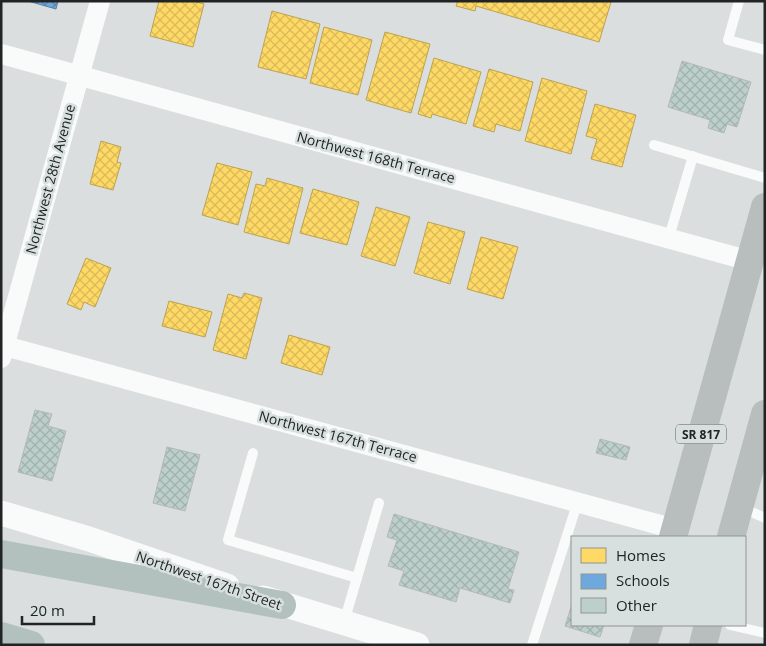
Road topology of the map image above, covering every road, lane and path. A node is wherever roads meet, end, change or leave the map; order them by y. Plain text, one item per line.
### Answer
1 (100, 1) edge
2 (739, 1) edge
3 (765, 50) edge
4 (1, 54) edge
5 (79, 76) junction
6 (654, 145) dead end
7 (693, 156) junction
8 (765, 178) edge
9 (765, 207) edge
10 (669, 237) junction
11 (750, 261) junction
12 (2, 350) edge
13 (765, 414) edge
14 (761, 442) edge
15 (253, 453) dead end
16 (578, 501) junction
17 (379, 503) dead end
18 (740, 506) junction
19 (1, 513) edge
20 (765, 518) edge
21 (674, 533) edge
22 (731, 536) edge
23 (1, 554) edge
24 (357, 578) junction
25 (282, 605) junction
26 (343, 623) junction
27 (649, 626) edge
28 (708, 626) edge
29 (734, 626) edge
30 (765, 634) edge
31 (1, 636) edge
32 (31, 645) edge
33 (417, 645) edge
34 (532, 645) edge
35 (643, 645) edge
36 (702, 645) edge

1 - 5 street, Northwest 28th Avenue
2 - 3 lane
4 - 5 street, Northwest 168th Terrace
5 - 10 street, Northwest 168th Terrace
5 - 12 street, Northwest 28th Avenue
6 - 7 lane
7 - 8 lane
7 - 10 lane
9 - 11 main road, SR 817
10 - 11 street, Northwest 168th Terrace
11 - 21 main road, SR 817
12 - 16 street, Northwest 167th Terrace
13 - 14 main road
14 - 18 main road
15 - 24 lane
16 - 21 street, Northwest 167th Terrace
16 - 34 lane
17 - 24 lane
18 - 20 lane
18 - 22 main road
19 - 25 street, Northwest 167th Street
23 - 25 highway
24 - 26 lane
25 - 26 street, Northwest 167th Street
26 - 33 street, Northwest 167th Street
27 - 35 main road
28 - 36 main road
29 - 30 lane
31 - 32 highway

